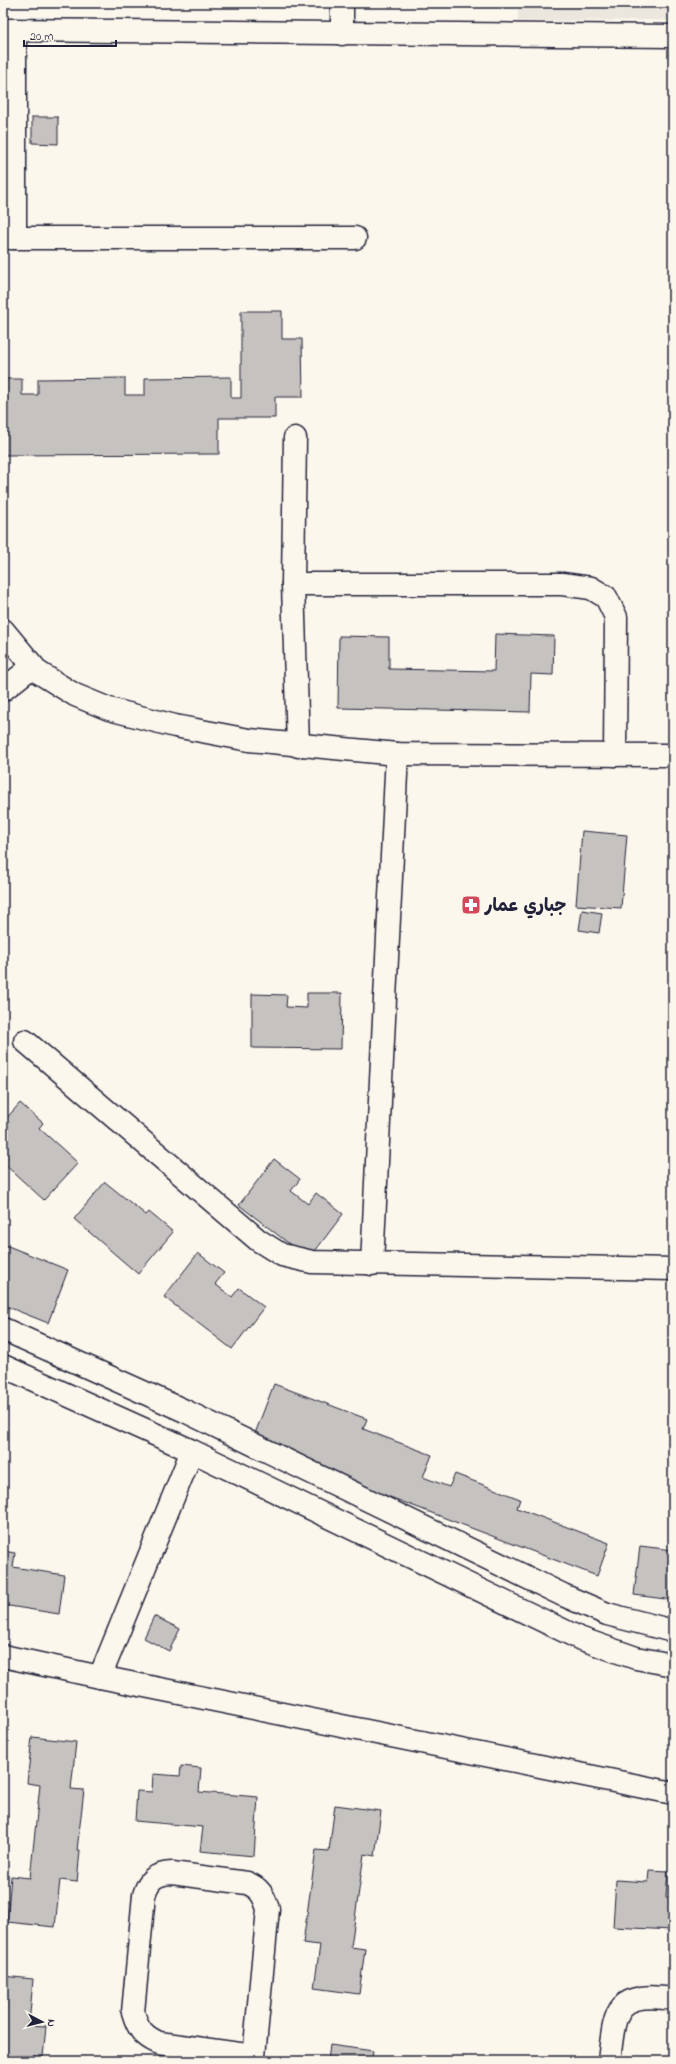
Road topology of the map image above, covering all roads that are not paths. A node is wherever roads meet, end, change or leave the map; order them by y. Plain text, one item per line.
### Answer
1 (342, 3) edge
2 (9, 30) edge
3 (342, 34) junction
4 (673, 36) edge
5 (9, 238) edge
6 (355, 238) dead end
7 (294, 438) dead end
8 (292, 584) junction
9 (3, 630) edge
10 (33, 666) junction
11 (3, 690) edge
12 (298, 746) junction
13 (397, 754) junction
14 (673, 754) edge
15 (616, 755) junction
16 (26, 1041) dead end
17 (372, 1264) junction
18 (673, 1269) edge
19 (3, 1328) edge
20 (3, 1366) edge
21 (192, 1451) junction
22 (673, 1631) edge
23 (3, 1656) edge
24 (673, 1665) edge
25 (100, 1677) junction
26 (673, 1793) edge
27 (673, 1999) edge
28 (254, 2058) edge
29 (609, 2061) edge

1 - 3 street
2 - 3 street
2 - 5 street
3 - 4 street
5 - 6 street
7 - 8 street
8 - 12 street
8 - 15 street
9 - 10 street
10 - 11 street
10 - 12 street
12 - 13 street
13 - 15 street
13 - 17 street
14 - 15 street
16 - 17 street
17 - 18 street
19 - 22 street
20 - 21 street
21 - 24 street
21 - 25 street
23 - 25 street
25 - 26 street
27 - 29 street
28 - 28 street

